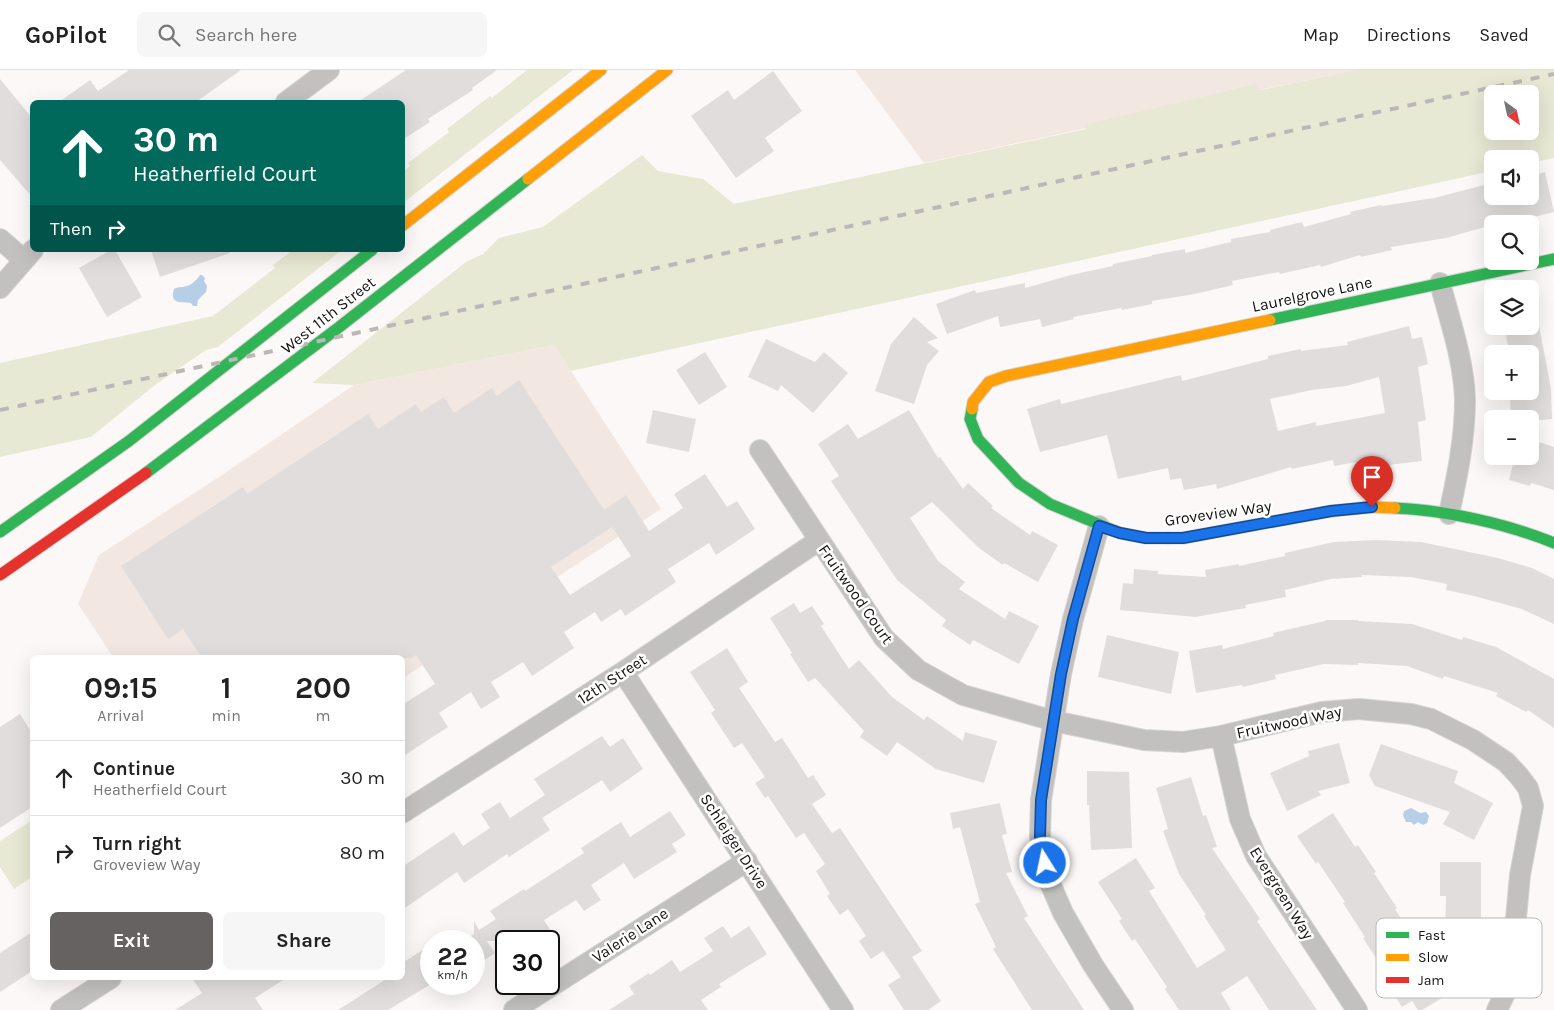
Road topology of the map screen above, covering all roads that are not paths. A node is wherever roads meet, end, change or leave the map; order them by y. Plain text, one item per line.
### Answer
1 (329, 70) edge
2 (602, 70) edge
3 (667, 70) edge
4 (289, 100) edge
5 (405, 224) edge
6 (0, 239) edge
7 (369, 252) edge
8 (29, 255) edge
9 (1554, 259) edge
10 (1440, 283) junction
11 (0, 288) edge
12 (1077, 361) joint
13 (760, 450) dead end
14 (1449, 514) junction
15 (1099, 526) junction
16 (0, 532) edge
17 (818, 541) junction
18 (1554, 542) edge
19 (0, 575) edge
20 (623, 672) junction
21 (1054, 722) junction
22 (1221, 736) junction
23 (405, 811) edge
24 (747, 861) junction
25 (1516, 918) edge
26 (108, 980) edge
27 (1503, 998) edge
28 (61, 1010) edge
29 (514, 1010) edge
30 (843, 1010) edge
31 (1123, 1010) edge
32 (1357, 1010) edge
33 (1497, 1010) edge

1 - 4 street
2 - 5 main road
3 - 19 main road, West 11th Street
6 - 8 street
7 - 16 main road, West 11th Street
8 - 11 street
9 - 10 main road, Laurelgrove Lane
10 - 12 main road, Laurelgrove Lane
10 - 14 street
12 - 15 main road, Groveview Way
13 - 17 street, Fruitwood Court
14 - 15 main road, Groveview Way
14 - 18 main road, Groveview Way
15 - 21 street
17 - 20 street, 12th Street
17 - 21 street, Fruitwood Court
20 - 23 street, 12th Street
20 - 24 street, Schleiger Drive
21 - 22 street, Fruitwood Court
21 - 31 street
22 - 25 street, Fruitwood Way
22 - 32 street, Evergreen Way
24 - 29 street, Valerie Lane
24 - 30 street, Schleiger Drive
26 - 28 street
27 - 33 street, Fruitwood Way

